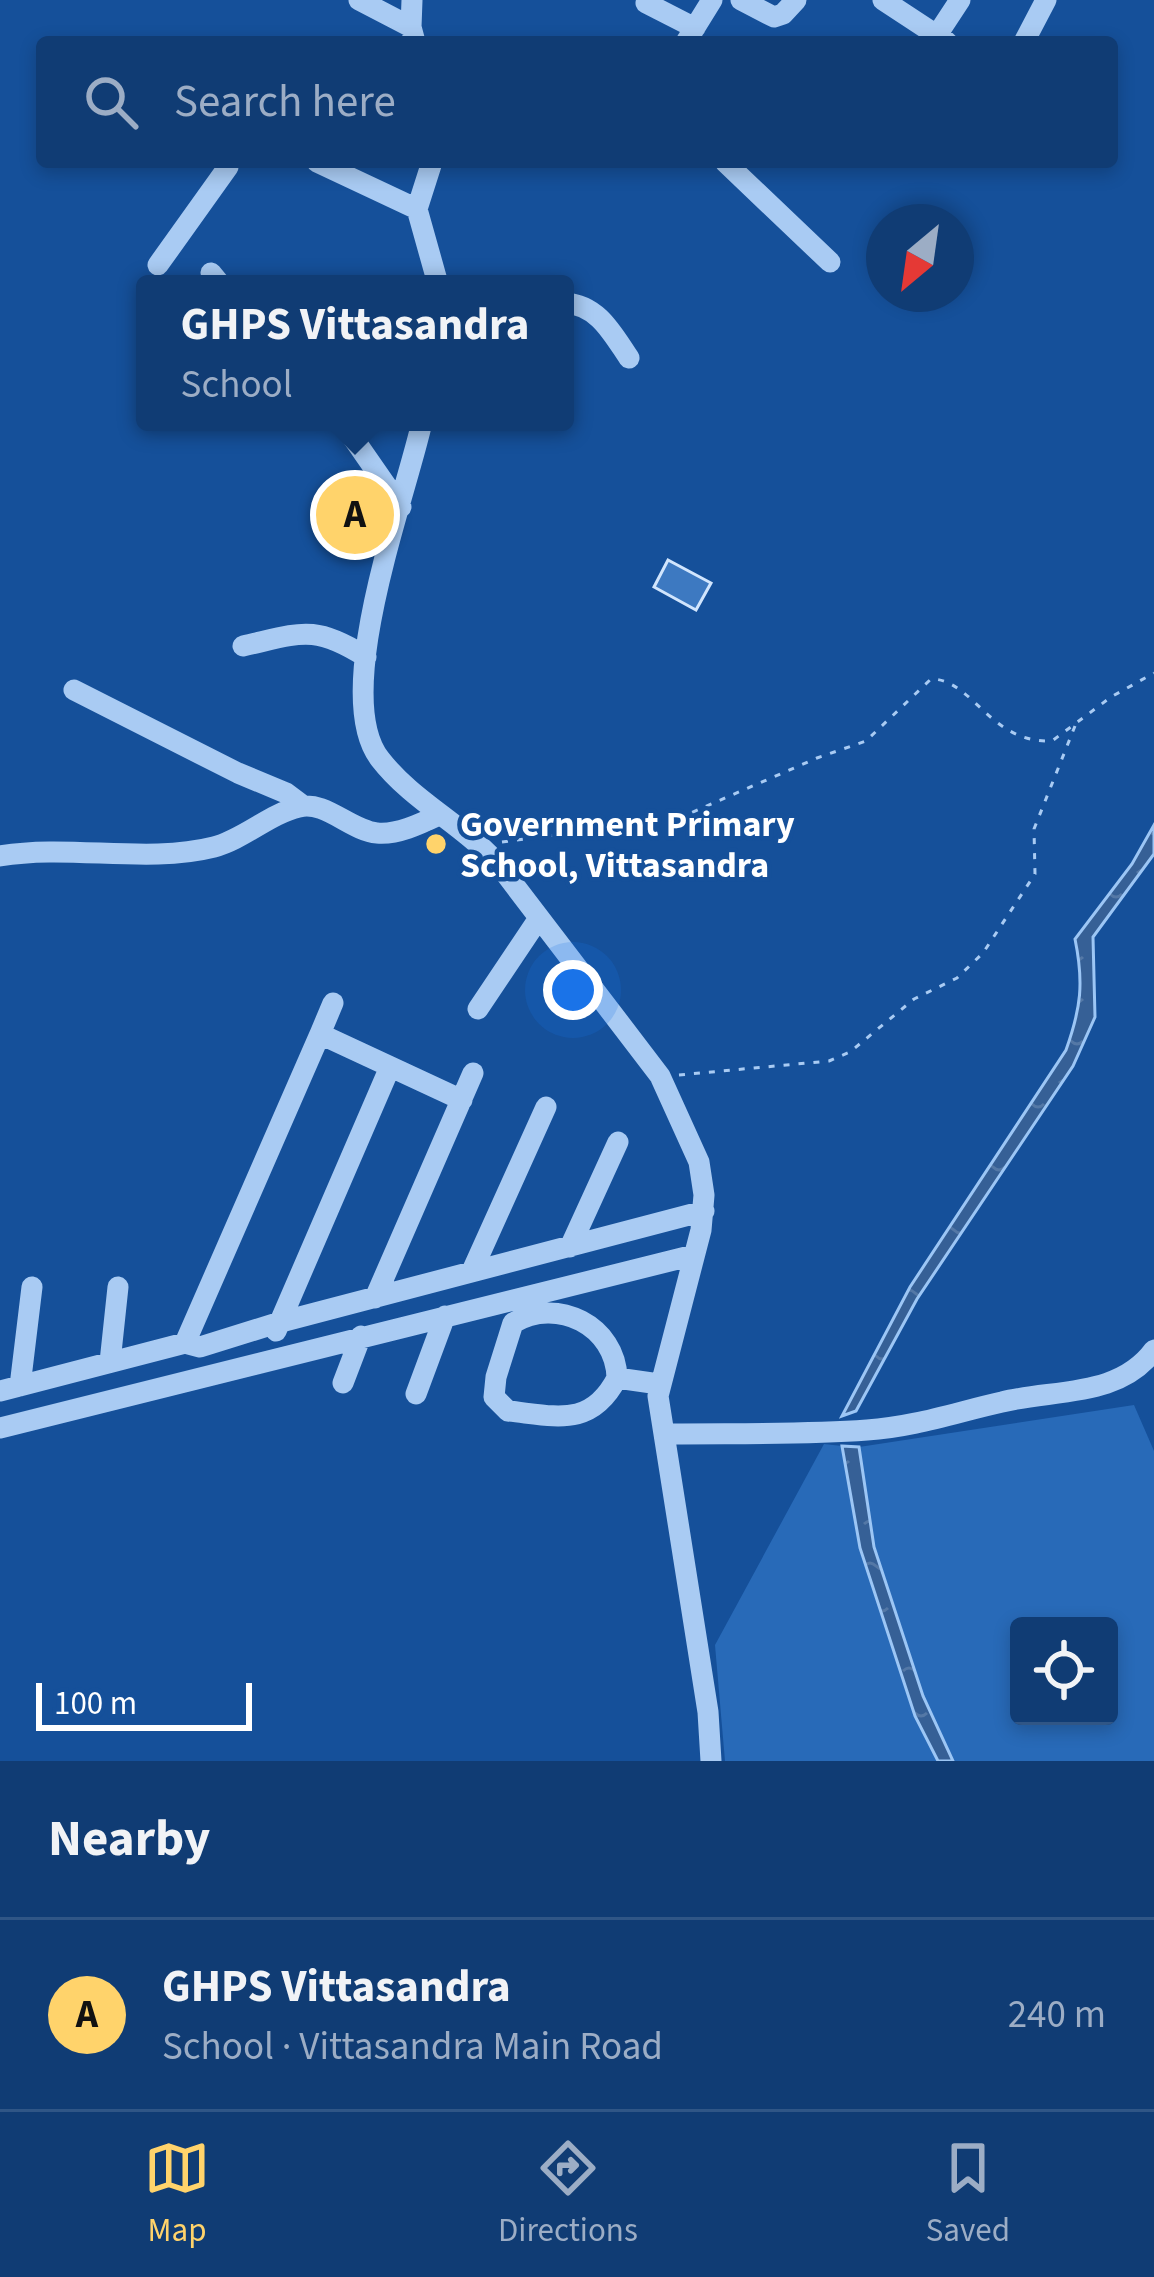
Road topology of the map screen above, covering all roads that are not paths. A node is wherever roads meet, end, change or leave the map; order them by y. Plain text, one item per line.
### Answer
1 (359, 0) edge
2 (412, 0) edge
3 (712, 0) edge
4 (741, 0) edge
5 (796, 0) edge
6 (883, 0) edge
7 (960, 0) edge
8 (1046, 0) edge
9 (646, 3) dead end
10 (413, 34) edge
11 (690, 35) edge
12 (939, 36) edge
13 (943, 36) edge
14 (1027, 36) edge
15 (223, 168) edge
16 (330, 168) edge
17 (430, 168) edge
18 (731, 168) edge
19 (417, 209) junction
20 (830, 262) dead end
21 (158, 265) dead end
22 (435, 275) edge
23 (574, 304) edge
24 (629, 358) dead end
25 (348, 431) edge
26 (420, 431) edge
27 (401, 507) junction
28 (243, 646) dead end
29 (366, 657) junction
30 (74, 689) dead end
31 (302, 806) junction
32 (439, 815) junction
33 (0, 856) edge
34 (539, 918) junction
35 (333, 1004) dead end
36 (478, 1009) dead end
37 (320, 1034) junction
38 (391, 1067) junction
39 (473, 1073) dead end
40 (462, 1100) junction
41 (546, 1107) dead end
42 (617, 1142) dead end
43 (704, 1211) junction
44 (570, 1247) junction
45 (694, 1255) junction
46 (472, 1271) junction
47 (32, 1287) dead end
48 (118, 1287) dead end
49 (375, 1298) junction
50 (445, 1316) junction
51 (277, 1322) junction
52 (361, 1336) junction
53 (184, 1343) junction
54 (1154, 1350) edge
55 (275, 1357) junction
56 (110, 1362) junction
57 (617, 1378) junction
58 (343, 1383) dead end
59 (659, 1384) junction
60 (10, 1388) edge
61 (416, 1394) dead end
62 (0, 1428) edge
63 (664, 1434) junction
64 (711, 1761) edge

1 - 10 street
2 - 10 street
3 - 11 street
4 - 5 street
6 - 12 street
7 - 13 street
8 - 14 street
9 - 11 street
15 - 21 street
16 - 19 street
17 - 19 street
18 - 20 street
19 - 22 street
23 - 24 street
25 - 27 street
26 - 27 street
27 - 29 street
28 - 29 street
29 - 32 street
30 - 31 street
31 - 32 street
31 - 33 street
32 - 34 street
34 - 36 street
34 - 43 street
35 - 37 street
37 - 38 street
37 - 53 street
38 - 40 street
38 - 51 street
39 - 40 street
40 - 49 street
41 - 46 street
42 - 44 street
43 - 44 street
43 - 45 street
44 - 46 street
45 - 50 street
45 - 59 street
46 - 49 street
47 - 60 street
48 - 56 street
49 - 51 street
50 - 52 street
50 - 61 street
51 - 53 street
51 - 55 street
52 - 55 street
52 - 58 street
53 - 56 street
54 - 63 street
55 - 62 street
56 - 60 street
57 - 57 street
57 - 59 street
59 - 63 street
63 - 64 street

